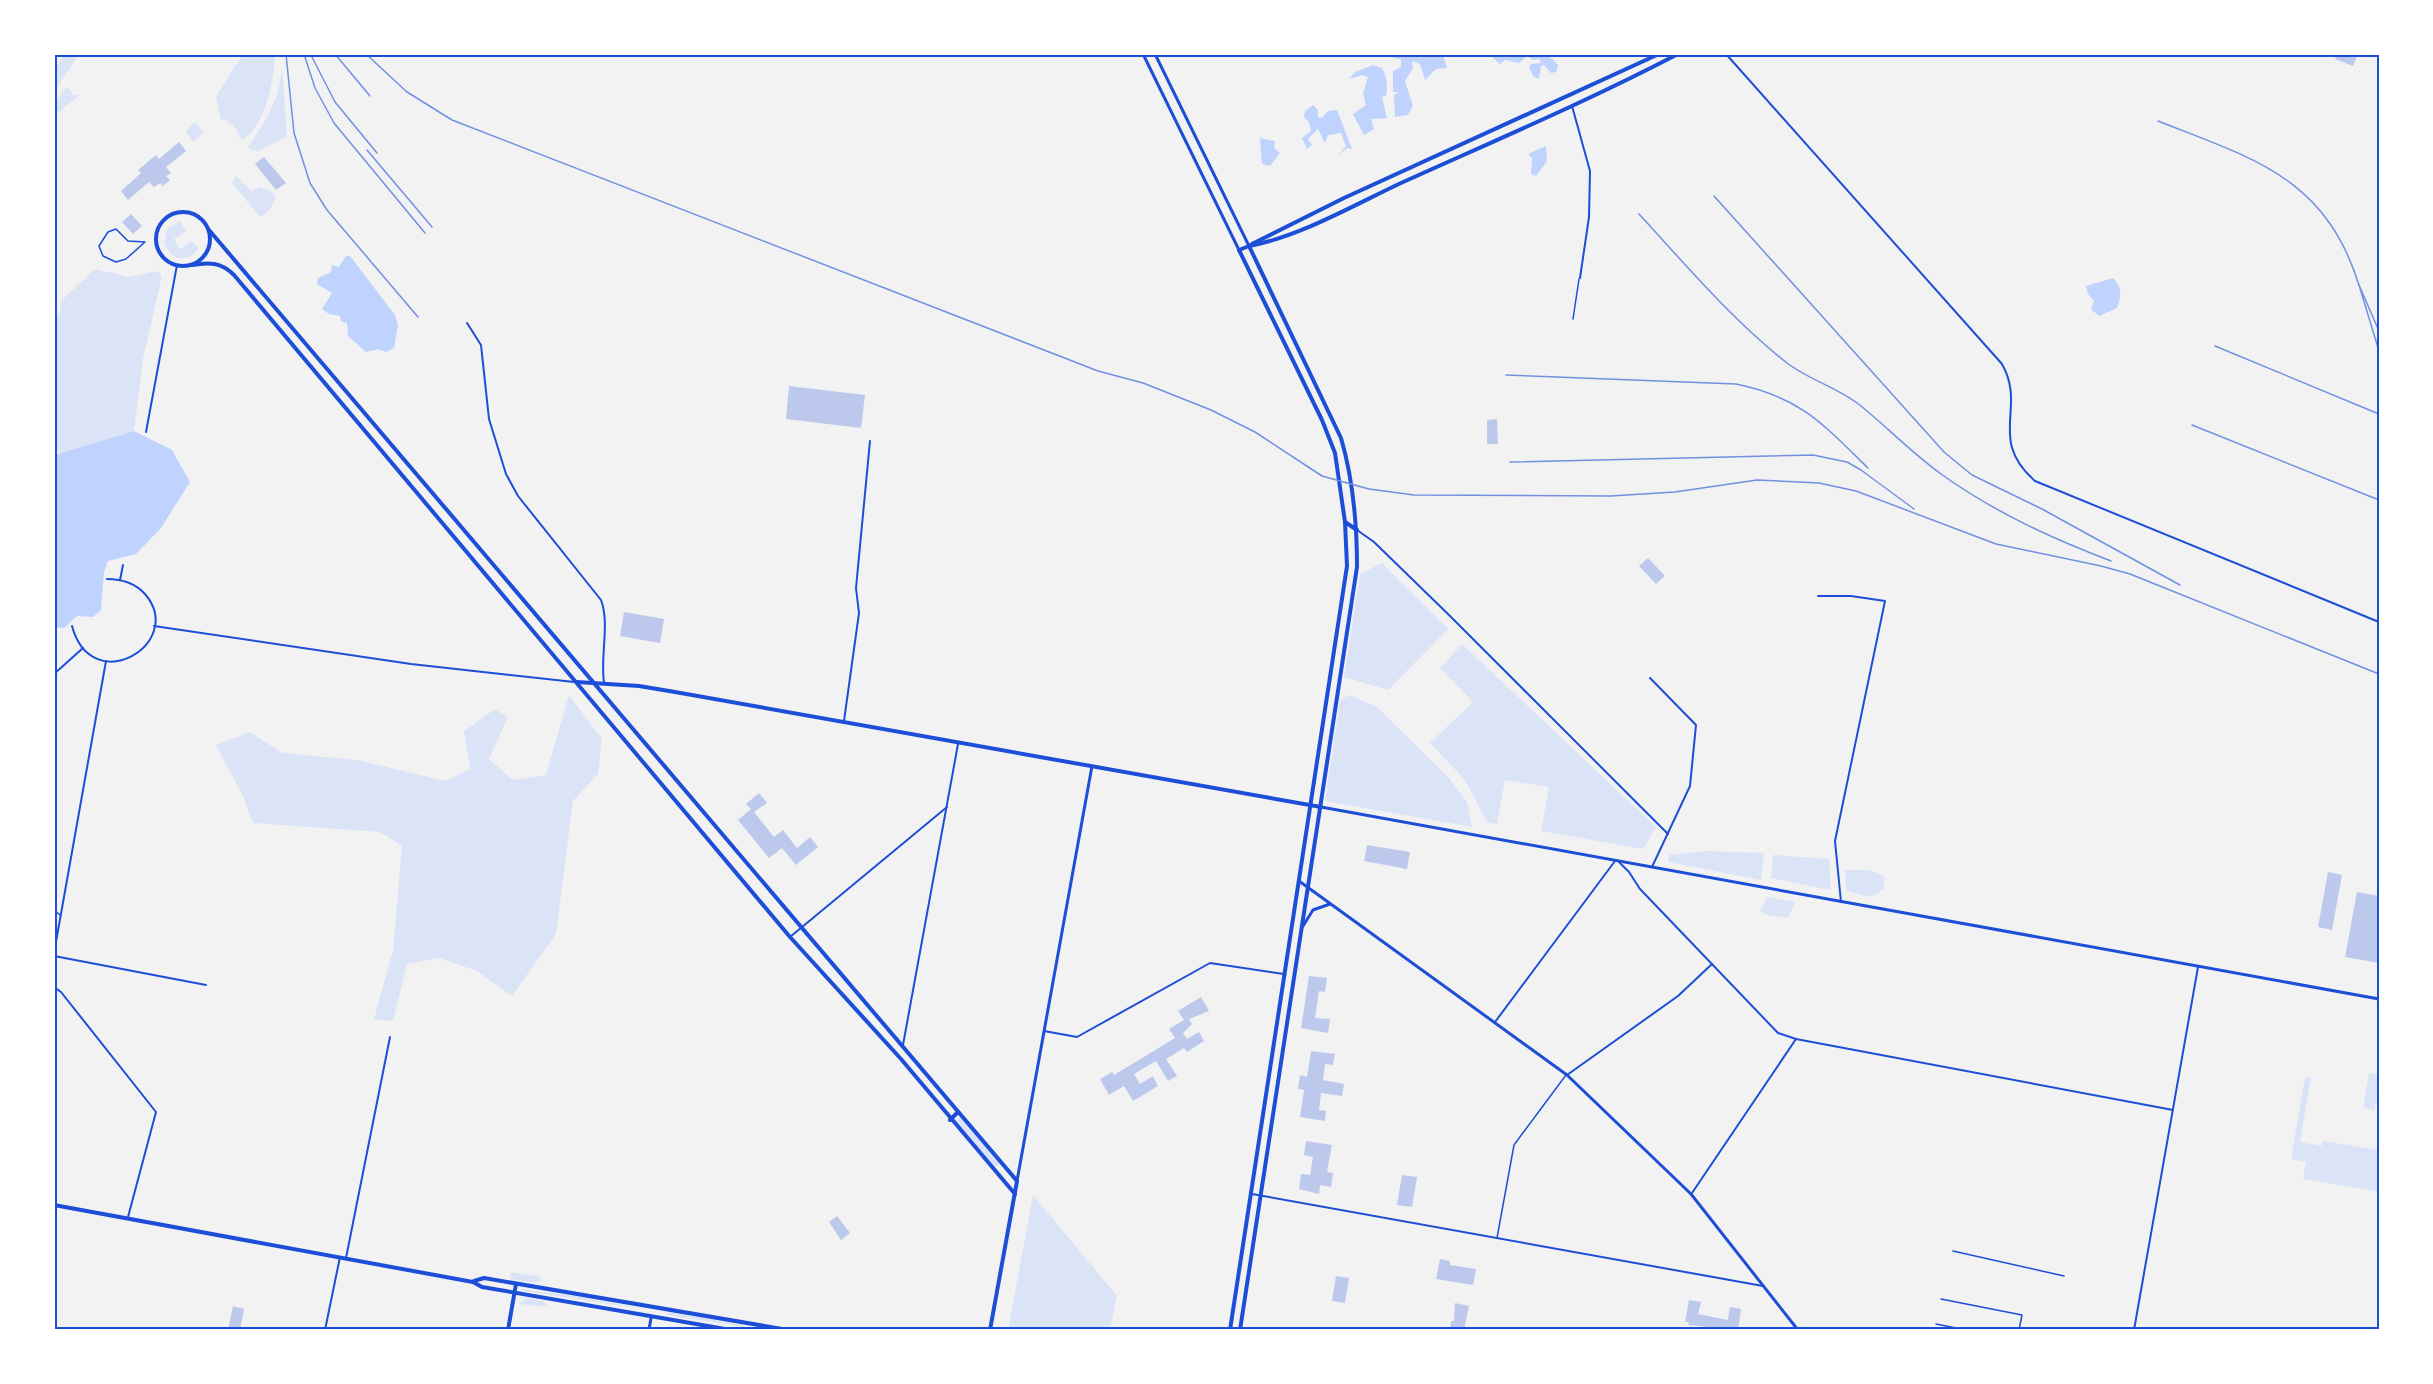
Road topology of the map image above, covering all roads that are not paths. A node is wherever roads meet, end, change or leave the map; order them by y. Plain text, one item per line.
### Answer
1 (1143, 54) edge
2 (1155, 54) edge
3 (1659, 54) edge
4 (1678, 54) edge
5 (1726, 54) edge
6 (1572, 106) junction
7 (209, 230) junction
8 (145, 242) joint
9 (1249, 246) junction
10 (1239, 250) junction
11 (177, 265) junction
12 (192, 265) junction
13 (1580, 278) joint
14 (1573, 319) dead end
15 (467, 323) dead end
16 (146, 432) dead end
17 (870, 441) dead end
18 (1345, 522) junction
19 (1357, 530) junction
20 (123, 565) dead end
21 (107, 579) dead end
22 (120, 580) junction
23 (1818, 596) dead end
24 (2379, 622) edge
25 (72, 626) dead end
26 (154, 626) junction
27 (83, 648) junction
28 (106, 661) junction
29 (54, 674) edge
30 (1650, 678) dead end
31 (576, 682) junction
32 (594, 683) junction
33 (604, 683) junction
34 (844, 721) junction
35 (958, 741) junction
36 (1092, 766) junction
37 (1311, 805) junction
38 (947, 807) junction
39 (1321, 807) junction
40 (1668, 834) junction
41 (1616, 860) junction
42 (1652, 867) junction
43 (1299, 881) junction
44 (1309, 888) junction
45 (1841, 902) junction
46 (1331, 904) junction
47 (54, 910) edge
48 (61, 915) junction
49 (1303, 926) junction
50 (800, 929) junction
51 (790, 937) junction
52 (54, 954) edge
53 (1712, 964) junction
54 (2198, 966) junction
55 (1285, 974) junction
56 (206, 985) dead end
57 (54, 987) edge
58 (2379, 999) edge
59 (1495, 1022) junction
60 (1044, 1031) junction
61 (390, 1037) dead end
62 (1796, 1039) junction
63 (903, 1046) junction
64 (1567, 1075) junction
65 (2173, 1110) junction
66 (958, 1112) junction
67 (950, 1120) junction
68 (1017, 1181) junction
69 (1014, 1194) junction
70 (1251, 1194) junction
71 (1691, 1194) junction
72 (1262, 1196) junction
73 (54, 1205) edge
74 (128, 1218) junction
75 (1497, 1238) junction
76 (1953, 1251) dead end
77 (340, 1257) junction
78 (346, 1258) junction
79 (2064, 1276) dead end
80 (473, 1282) junction
81 (516, 1284) junction
82 (1763, 1286) junction
83 (514, 1293) junction
84 (1941, 1299) dead end
85 (651, 1318) junction
86 (1936, 1324) dead end
87 (325, 1330) edge
88 (508, 1330) edge
89 (649, 1330) edge
90 (731, 1330) edge
91 (788, 1330) edge
92 (990, 1330) edge
93 (1230, 1330) edge
94 (1240, 1330) edge
95 (1798, 1330) edge
96 (1966, 1330) edge
97 (2019, 1330) edge
98 (2134, 1330) edge

1 - 10 street
2 - 9 street
3 - 9 main road
4 - 6 main road
5 - 24 street
6 - 9 main road
6 - 13 street
7 - 11 main road
7 - 12 main road
7 - 32 main road
8 - 8 lane
9 - 10 main road
9 - 19 main road
10 - 18 main road
11 - 12 main road
11 - 16 street
12 - 31 main road
13 - 14 lane
15 - 33 street
17 - 34 street
18 - 19 main road
18 - 37 main road
19 - 39 main road
19 - 40 street
20 - 22 street
21 - 22 street
22 - 26 street
23 - 45 street
25 - 27 street
26 - 28 street
26 - 31 street
27 - 28 street
27 - 29 street
28 - 48 street
30 - 40 street
31 - 32 main road
31 - 51 main road
32 - 33 main road
32 - 50 main road
33 - 34 main road
34 - 35 main road
35 - 36 main road
35 - 38 street
36 - 37 main road
36 - 60 street
37 - 39 main road
37 - 43 main road
38 - 50 street
38 - 63 street
39 - 41 street
39 - 44 main road
40 - 42 street
41 - 42 street
41 - 53 street
41 - 59 street
42 - 45 street
43 - 44 street
43 - 55 main road
44 - 46 street
44 - 49 main road
45 - 54 street
46 - 49 street
46 - 59 street
47 - 48 lane
48 - 52 street
49 - 72 main road
50 - 51 street
50 - 63 main road
51 - 67 main road
52 - 56 street
53 - 62 street
53 - 64 street
54 - 58 street
54 - 65 street
55 - 60 street
55 - 70 main road
57 - 74 street
59 - 64 street
60 - 68 street
61 - 78 street
62 - 65 street
62 - 71 street
63 - 66 main road
64 - 71 street
64 - 75 lane
65 - 98 street
66 - 67 main road
66 - 68 main road
67 - 69 main road
68 - 69 main road
69 - 92 main road
70 - 72 street
70 - 93 main road
71 - 82 street
72 - 75 street
72 - 94 main road
73 - 74 main road
74 - 77 main road
75 - 82 street
76 - 79 lane
77 - 78 main road
77 - 87 street
78 - 80 main road
80 - 81 main road
80 - 83 main road
81 - 83 main road
81 - 91 main road
82 - 95 street
83 - 85 main road
83 - 88 main road
84 - 97 lane
85 - 89 street
85 - 90 main road
86 - 96 lane

